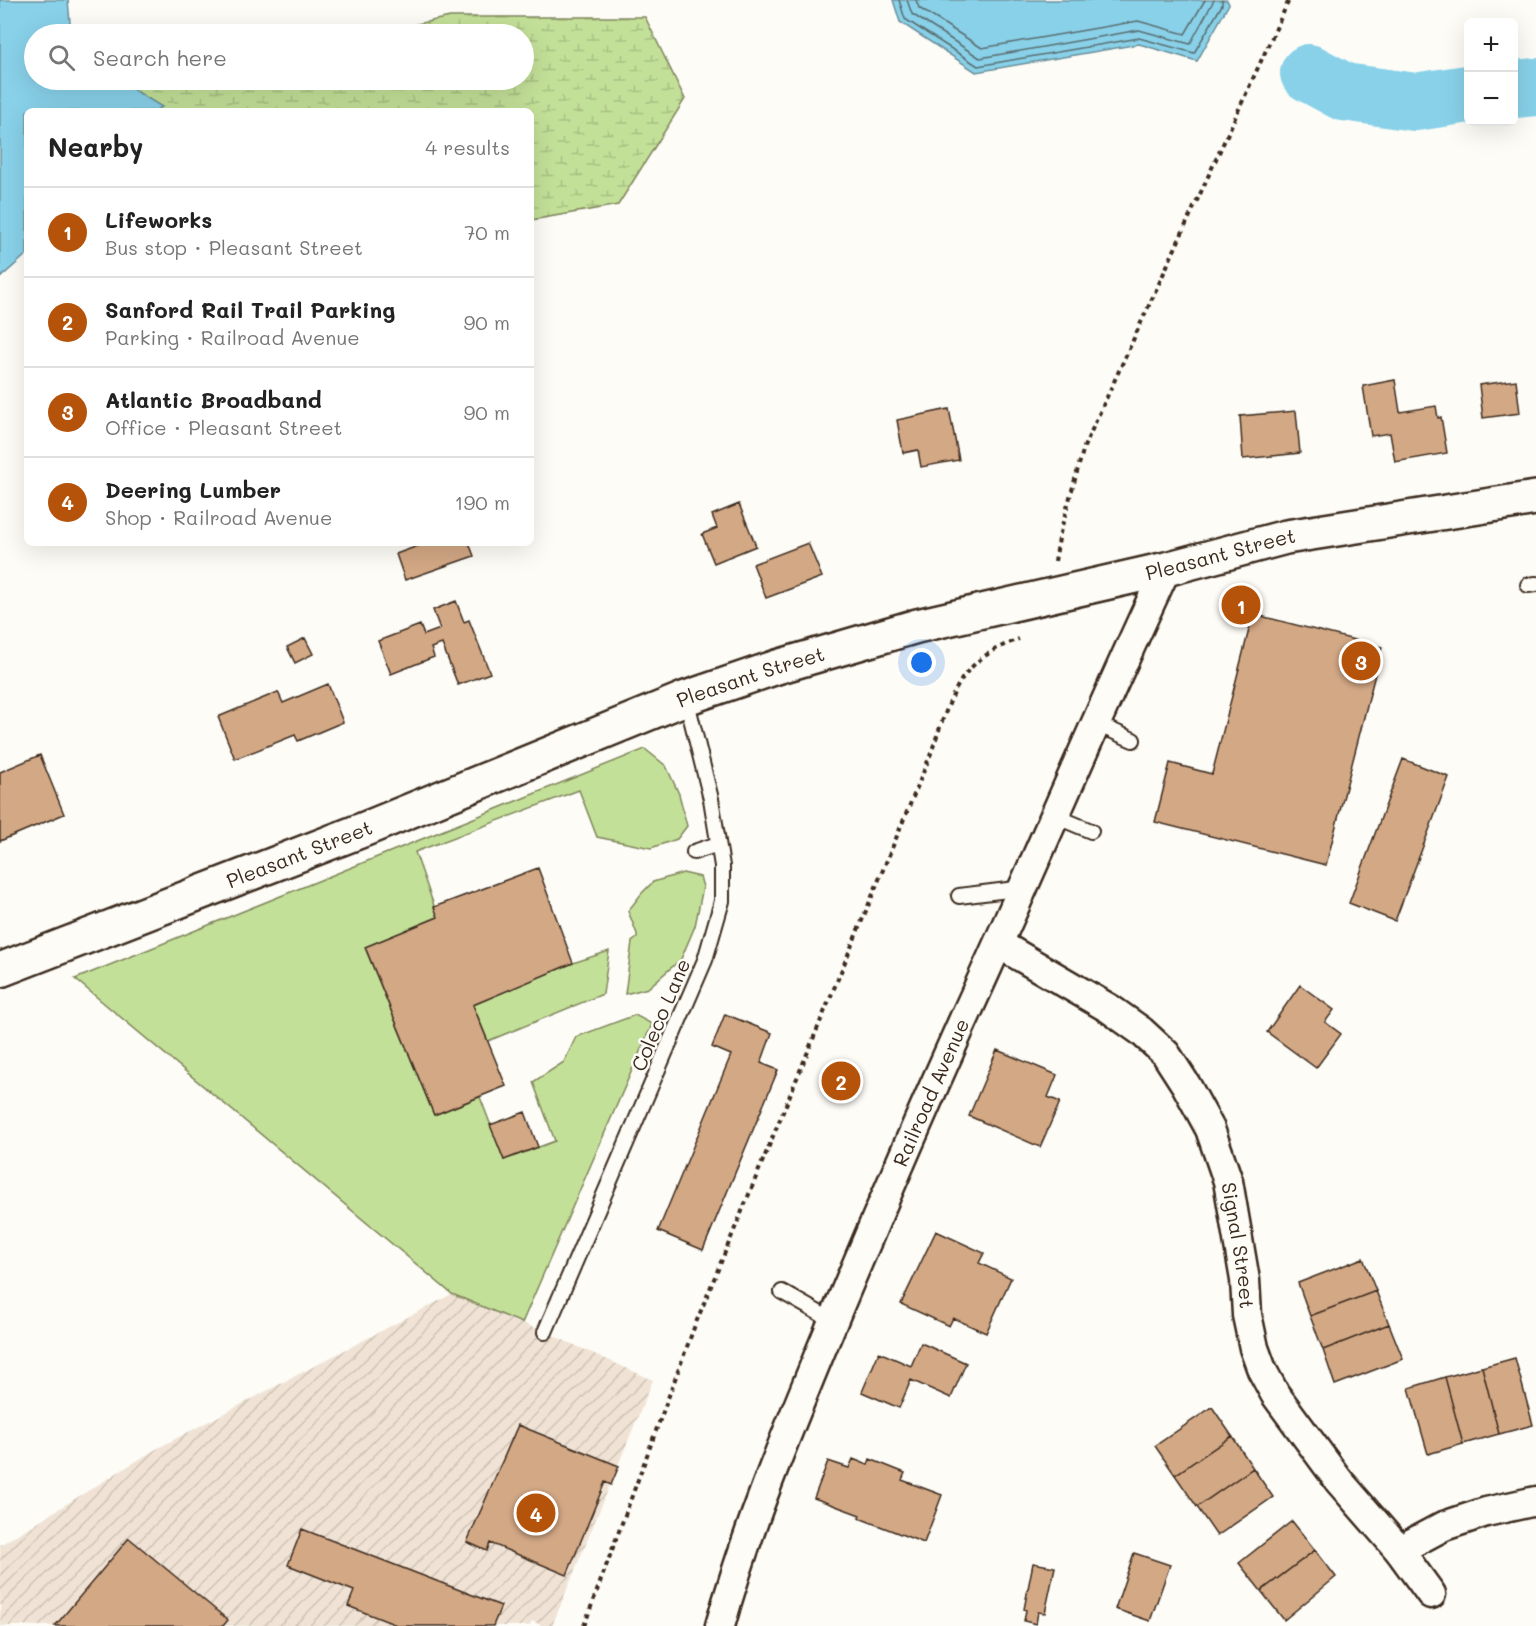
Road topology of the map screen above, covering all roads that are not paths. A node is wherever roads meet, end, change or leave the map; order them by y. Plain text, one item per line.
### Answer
1 (1536, 498) edge
2 (1166, 569) junction
3 (686, 698) junction
4 (1097, 724) junction
5 (1133, 740) dead end
6 (1055, 816) junction
7 (1091, 831) dead end
8 (718, 844) junction
9 (694, 852) dead end
10 (1024, 888) junction
11 (959, 896) dead end
12 (999, 944) junction
13 (0, 970) edge
14 (782, 1292) dead end
15 (833, 1321) junction
16 (545, 1332) dead end
17 (1536, 1501) edge
18 (1399, 1550) junction
19 (1431, 1594) dead end
20 (720, 1626) edge

1 - 2 main road, Pleasant Street
2 - 3 main road, Pleasant Street
2 - 4 street, Railroad Avenue
3 - 8 lane, Coleco Lane
3 - 13 main road, Pleasant Street
4 - 5 lane
4 - 6 street, Railroad Avenue
6 - 7 lane
6 - 10 street, Railroad Avenue
8 - 9 lane
8 - 16 lane, Coleco Lane
10 - 11 lane
10 - 12 street, Railroad Avenue
12 - 15 street, Railroad Avenue
12 - 18 street, Signal Street
14 - 15 lane
15 - 20 street, Railroad Avenue
17 - 18 street
18 - 19 street, Signal Street

